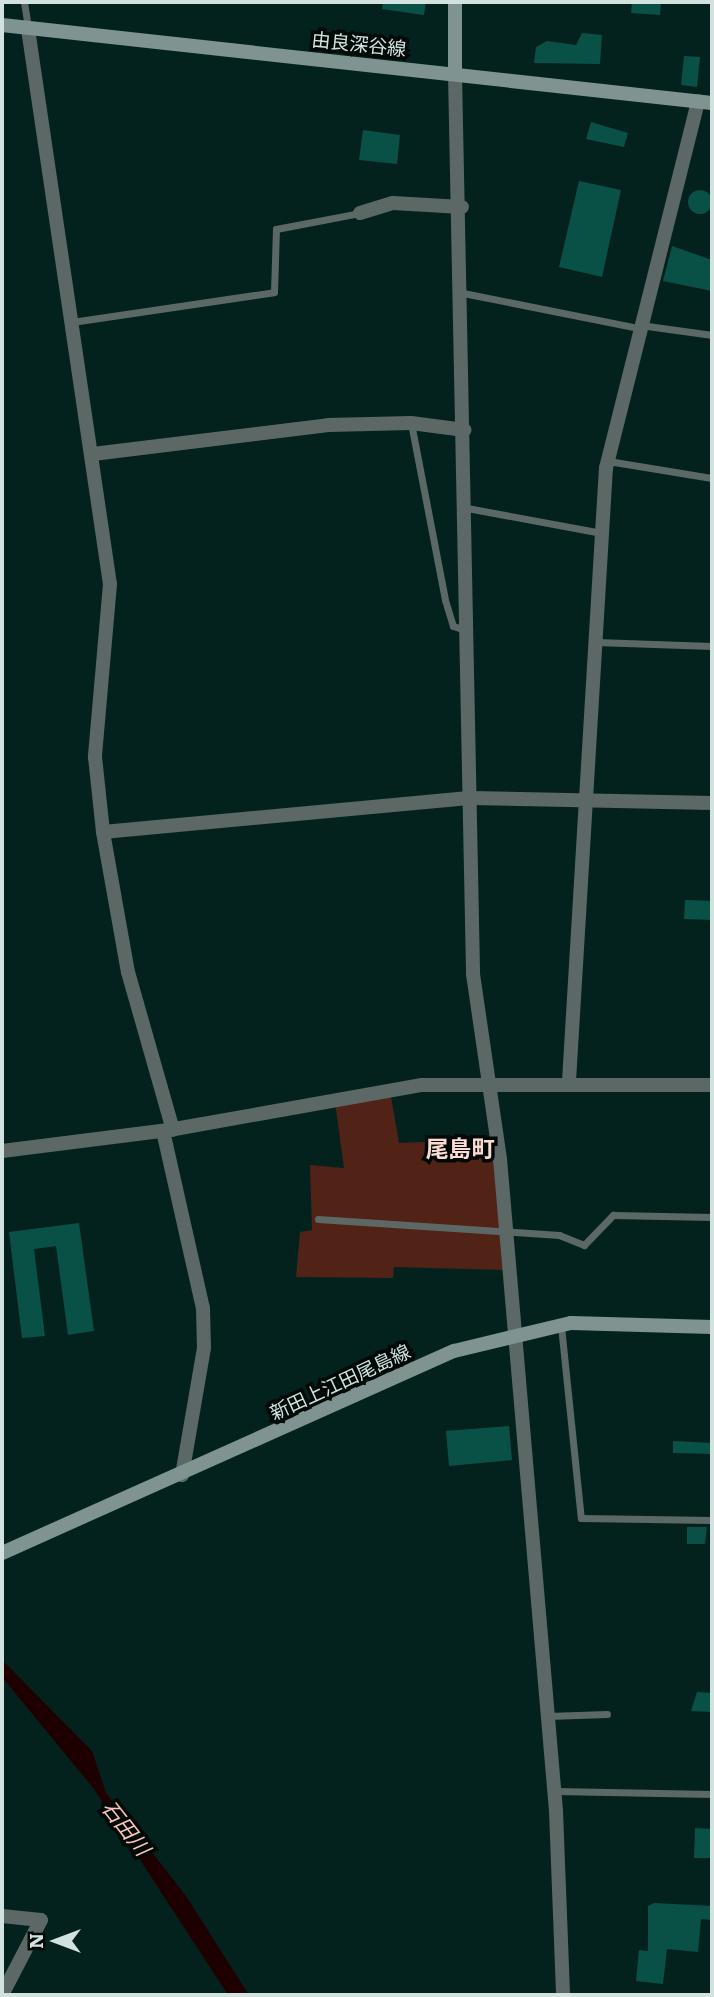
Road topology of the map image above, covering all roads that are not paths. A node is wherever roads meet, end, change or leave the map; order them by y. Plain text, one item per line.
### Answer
1 (24, 2) edge
2 (455, 2) edge
3 (2, 25) edge
4 (28, 29) junction
5 (455, 74) junction
6 (705, 102) edge
7 (462, 207) junction
8 (360, 214) joint
9 (463, 293) junction
10 (72, 321) junction
11 (639, 326) junction
12 (712, 335) edge
13 (411, 423) junction
14 (465, 430) junction
15 (93, 454) junction
16 (608, 461) junction
17 (712, 478) edge
18 (467, 508) junction
19 (602, 533) junction
20 (469, 631) junction
21 (595, 642) junction
22 (712, 646) edge
23 (471, 799) junction
24 (588, 800) junction
25 (712, 803) edge
26 (103, 832) junction
27 (487, 1080) junction
28 (569, 1081) junction
29 (712, 1085) edge
30 (168, 1130) junction
31 (2, 1151) edge
32 (712, 1217) edge
33 (318, 1219) dead end
34 (506, 1231) junction
35 (561, 1325) junction
36 (712, 1327) edge
37 (514, 1334) junction
38 (182, 1475) junction
39 (712, 1520) edge
40 (2, 1553) edge
41 (607, 1714) dead end
42 (547, 1716) junction
43 (554, 1791) junction
44 (712, 1794) edge
45 (2, 1916) edge
46 (2, 1994) edge
47 (563, 1995) edge

1 - 4 lane
2 - 5 main road
3 - 4 main road, 由良深谷線
4 - 5 main road, 由良深谷線
4 - 10 street
5 - 6 main road, 由良深谷線
5 - 7 street
6 - 11 street
7 - 8 street
7 - 9 street
8 - 10 lane
9 - 11 lane
9 - 14 street
10 - 15 street
11 - 12 lane
11 - 16 street
13 - 14 street
13 - 15 street
13 - 20 lane
14 - 18 street
15 - 26 street
16 - 17 lane
16 - 19 street
18 - 19 lane
18 - 20 street
19 - 21 street
20 - 23 street
21 - 22 lane
21 - 24 street
23 - 24 street
23 - 26 street
23 - 27 street
24 - 25 street
24 - 28 street
26 - 30 street
27 - 28 street
27 - 30 street
27 - 34 street
28 - 29 street
30 - 31 street
30 - 38 street
32 - 34 lane
33 - 34 lane
34 - 37 street
35 - 36 main road, 新田上江田尾島線
35 - 37 main road, 新田上江田尾島線
35 - 39 lane
37 - 38 main road, 新田上江田尾島線
37 - 42 street
38 - 40 main road, 新田上江田尾島線
41 - 42 lane
42 - 43 street
43 - 44 lane
43 - 47 street
45 - 46 street

